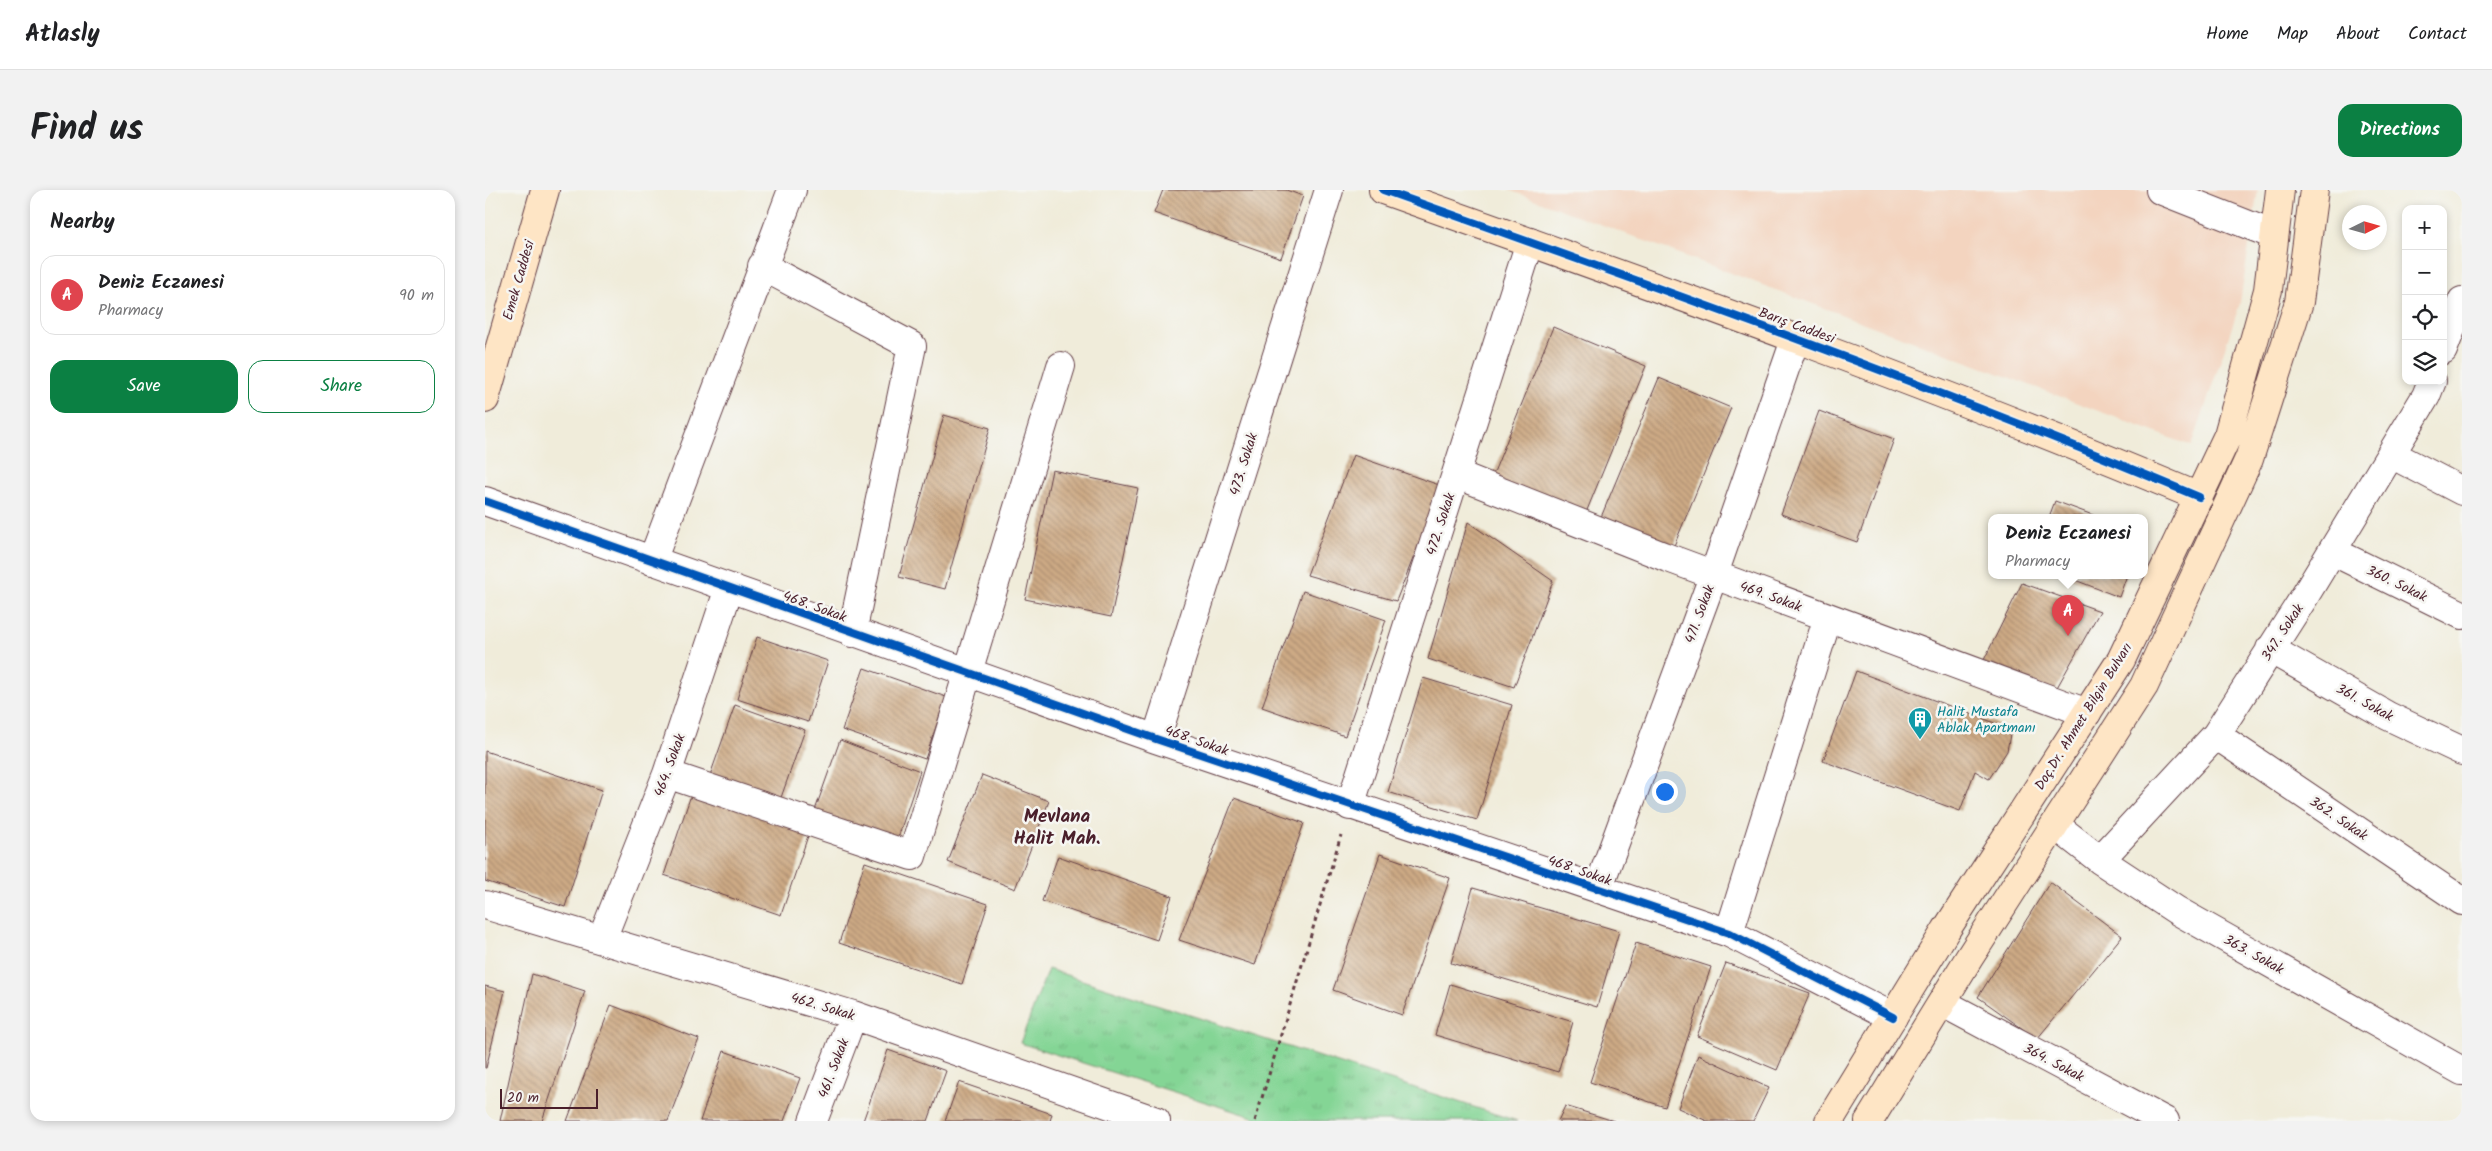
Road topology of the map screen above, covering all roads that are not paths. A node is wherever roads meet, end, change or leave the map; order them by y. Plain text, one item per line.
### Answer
1 (545, 190) edge
2 (792, 190) edge
3 (1329, 190) edge
4 (1383, 190) edge
5 (2160, 190) edge
6 (2279, 190) edge
7 (2314, 190) edge
8 (2275, 235) junction
9 (1530, 242) junction
10 (763, 266) junction
11 (2462, 301) edge
12 (1796, 337) junction
13 (2450, 347) edge
14 (1061, 366) dead end
15 (2430, 385) edge
16 (485, 399) edge
17 (2391, 454) junction
18 (1456, 474) junction
19 (2462, 491) edge
20 (2199, 497) junction
21 (485, 501) edge
22 (2332, 551) junction
23 (651, 561) junction
24 (1713, 574) junction
25 (729, 588) junction
26 (2462, 615) edge
27 (1828, 617) junction
28 (852, 632) junction
29 (2270, 649) junction
30 (967, 671) junction
31 (2087, 713) junction
32 (2216, 735) junction
33 (1156, 739) junction
34 (2462, 751) edge
35 (667, 774) junction
36 (1350, 806) junction
37 (2055, 825) junction
38 (2100, 860) junction
39 (1598, 889) junction
40 (2462, 900) edge
41 (485, 905) edge
42 (1729, 933) junction
43 (602, 939) junction
44 (1943, 1003) junction
45 (853, 1015) junction
46 (1893, 1018) junction
47 (2462, 1071) edge
48 (813, 1121) edge
49 (1156, 1121) edge
50 (1829, 1121) edge
51 (1869, 1121) edge
52 (2165, 1121) edge

1 - 16 main road, Emek Caddesi
2 - 10 street
3 - 33 street, 473. Sokak
4 - 9 main road, Barış Caddesi
5 - 8 street
6 - 8 main road, Doç.Dr. Ahmet Bilgin Bulvarı
7 - 37 main road
8 - 20 main road, Doç.Dr. Ahmet Bilgin Bulvarı
9 - 12 main road, Barış Caddesi
9 - 18 street, 472. Sokak
10 - 23 street
10 - 28 street
11 - 13 street
12 - 20 main road, Barış Caddesi
12 - 24 street, 471. Sokak
14 - 30 street
15 - 17 street, 347. Sokak
17 - 19 street
17 - 22 street, 347. Sokak
18 - 24 street, 469. Sokak
18 - 36 street, 472. Sokak
20 - 31 main road, Doç.Dr. Ahmet Bilgin Bulvarı
21 - 23 street, 468. Sokak
22 - 26 street, 360. Sokak
22 - 29 street, 347. Sokak
23 - 25 street, 468. Sokak
24 - 27 street, 469. Sokak
24 - 39 street, 471. Sokak
25 - 28 street, 468. Sokak
25 - 35 street, 464. Sokak
27 - 31 street, 469. Sokak
27 - 42 street
28 - 30 street, 468. Sokak
29 - 32 street, 347. Sokak
29 - 34 street, 361. Sokak
30 - 33 street, 468. Sokak
30 - 35 street
31 - 46 main road, Doç.Dr. Ahmet Bilgin Bulvarı
32 - 38 street, 347. Sokak
32 - 40 street, 362. Sokak
33 - 36 street, 468. Sokak
35 - 43 street, 464. Sokak
36 - 39 street, 468. Sokak
37 - 38 street, 363. Sokak
37 - 44 main road
38 - 47 street, 363. Sokak
39 - 42 street, 468. Sokak
41 - 43 street, 462. Sokak
42 - 46 street, 468. Sokak
43 - 45 street, 462. Sokak
44 - 51 main road
44 - 52 street, 364. Sokak
45 - 48 street, 461. Sokak
45 - 49 street, 462. Sokak
46 - 50 main road, Doç.Dr. Ahmet Bilgin Bulvarı

